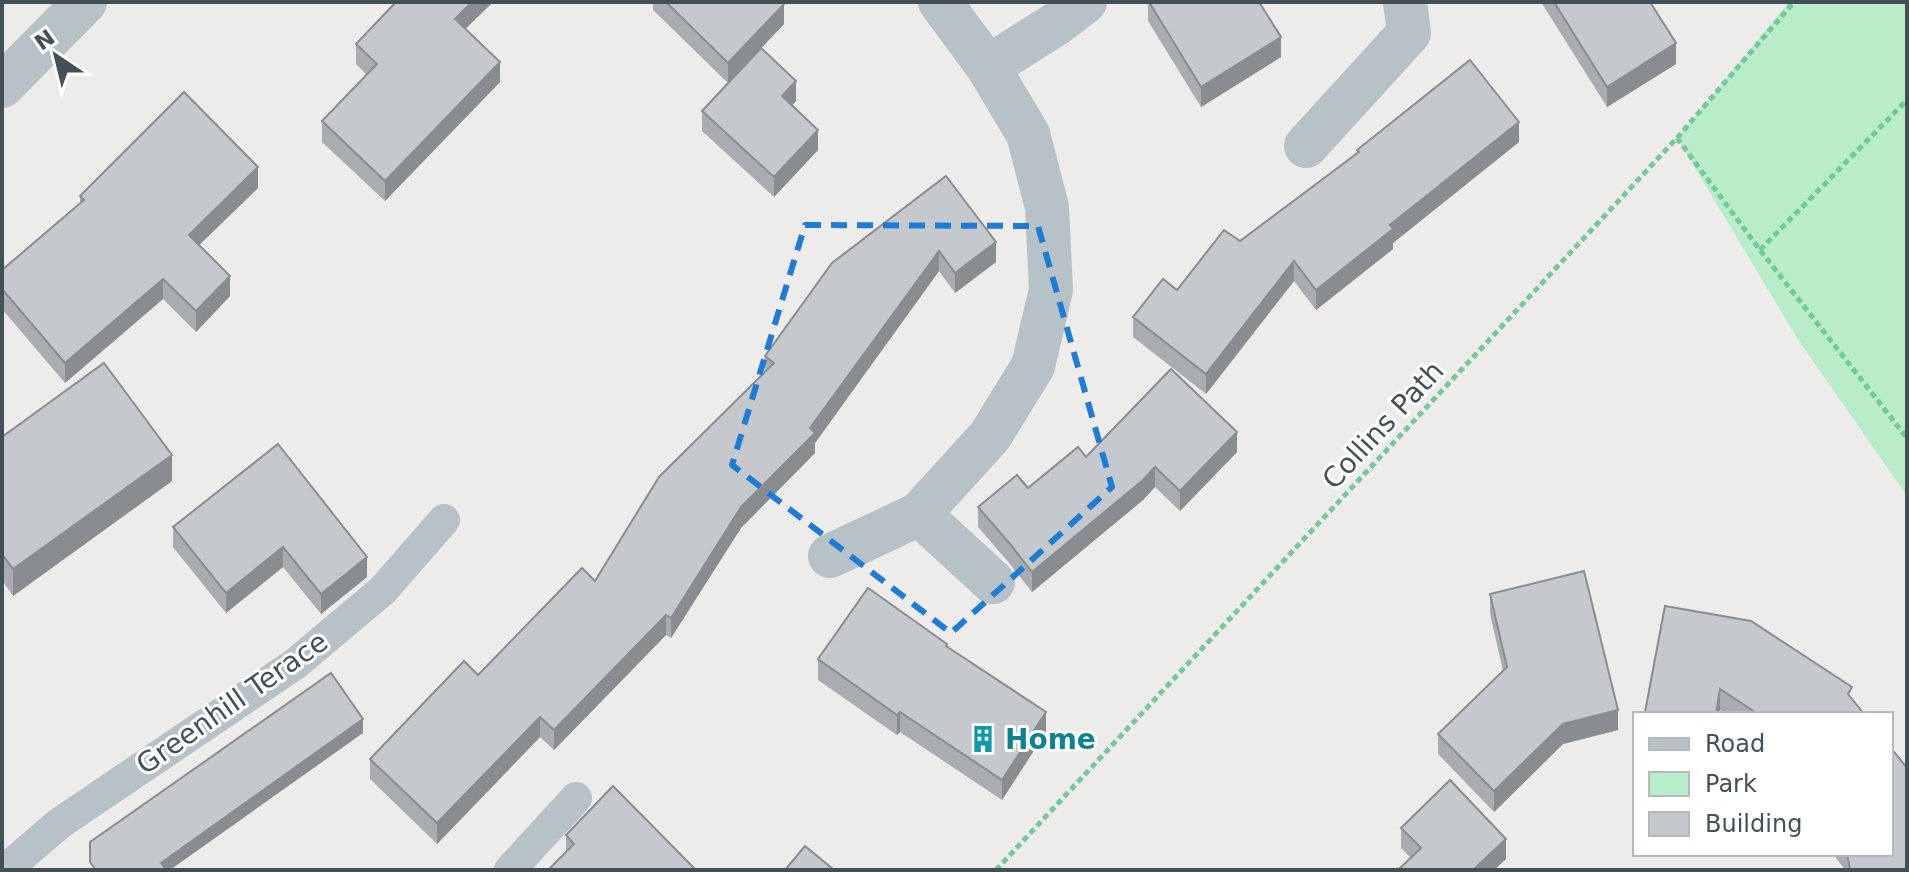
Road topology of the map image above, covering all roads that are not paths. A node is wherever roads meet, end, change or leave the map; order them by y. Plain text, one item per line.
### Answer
1 (85, 2) edge
2 (940, 2) edge
3 (1085, 2) edge
4 (1405, 2) edge
5 (988, 67) junction
6 (2, 86) edge
7 (1306, 146) dead end
8 (919, 514) junction
9 (444, 520) dead end
10 (830, 556) dead end
11 (993, 582) dead end
12 (576, 798) dead end
13 (5, 870) edge
14 (510, 870) edge

1 - 6 street
2 - 5 street
3 - 5 street
4 - 7 street
5 - 8 street
8 - 10 street
8 - 11 street
9 - 13 lane, Greenhill Terace
12 - 14 lane

